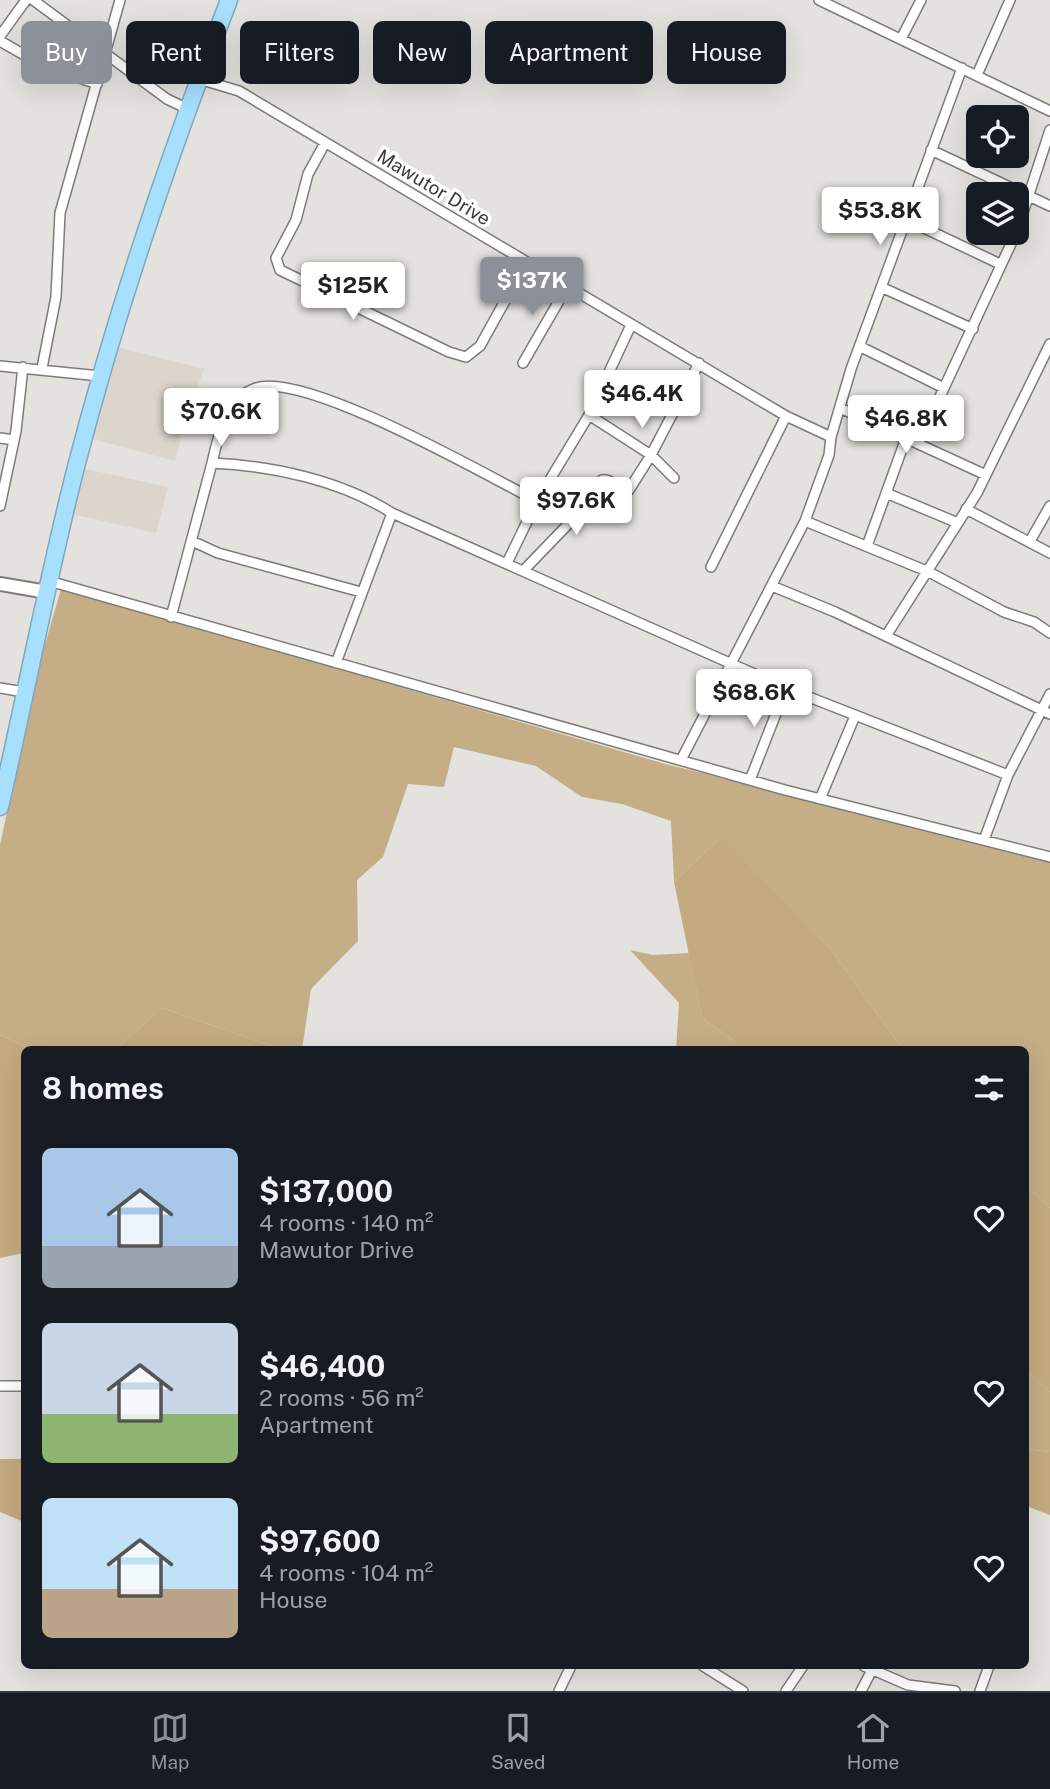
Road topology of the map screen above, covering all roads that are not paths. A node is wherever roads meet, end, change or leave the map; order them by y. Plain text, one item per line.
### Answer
1 (26, 0) edge
2 (33, 0) edge
3 (120, 0) edge
4 (229, 0) edge
5 (819, 0) edge
6 (921, 0) edge
7 (1010, 0) edge
8 (63, 21) edge
9 (221, 21) edge
10 (112, 32) edge
11 (0, 39) edge
12 (901, 39) junction
13 (21, 52) edge
14 (112, 56) edge
15 (962, 68) junction
16 (977, 75) junction
17 (97, 84) edge
18 (198, 84) edge
19 (216, 84) edge
20 (219, 85) joint
21 (188, 109) junction
22 (1050, 111) edge
23 (1050, 130) edge
24 (325, 143) junction
25 (930, 150) junction
26 (997, 182) edge
27 (1029, 197) joint
28 (1050, 206) edge
29 (905, 219) junction
30 (1010, 245) edge
31 (526, 263) junction
32 (1000, 264) junction
33 (567, 287) junction
34 (881, 287) junction
35 (631, 325) junction
36 (972, 329) junction
37 (1050, 344) edge
38 (860, 347) junction
39 (523, 363) dead end
40 (699, 363) junction
41 (0, 366) edge
42 (23, 367) junction
43 (42, 368) junction
44 (100, 376) junction
45 (944, 388) junction
46 (840, 408) junction
47 (589, 415) junction
48 (786, 416) junction
49 (0, 438) edge
50 (831, 438) junction
51 (905, 438) junction
52 (14, 440) junction
53 (918, 444) junction
54 (651, 455) junction
55 (212, 463) junction
56 (986, 475) junction
57 (674, 478) dead end
58 (886, 494) junction
59 (537, 501) junction
60 (0, 506) edge
61 (1050, 506) edge
62 (966, 509) junction
63 (392, 513) junction
64 (805, 521) junction
65 (958, 523) junction
66 (192, 541) junction
67 (1030, 541) junction
68 (867, 546) junction
69 (1050, 553) edge
70 (508, 563) junction
71 (711, 567) dead end
72 (524, 570) junction
73 (929, 572) junction
74 (0, 584) edge
75 (48, 586) junction
76 (772, 586) junction
77 (361, 592) junction
78 (171, 617) junction
79 (1050, 633) edge
80 (886, 636) junction
81 (336, 663) junction
82 (731, 664) junction
83 (0, 688) edge
84 (786, 688) junction
85 (24, 692) junction
86 (1050, 694) edge
87 (1047, 713) edge
88 (855, 716) junction
89 (682, 758) junction
90 (1008, 775) junction
91 (751, 780) junction
92 (1, 797) edge
93 (820, 799) junction
94 (984, 840) junction
95 (1050, 857) edge
96 (0, 1386) edge
97 (21, 1386) edge
98 (570, 1669) edge
99 (708, 1669) edge
100 (722, 1669) edge
101 (801, 1669) edge
102 (868, 1669) edge
103 (870, 1669) edge
104 (988, 1669) edge
105 (719, 1676) junction
106 (559, 1691) edge
107 (743, 1691) edge
108 (786, 1691) edge
109 (861, 1691) edge
110 (955, 1691) edge
111 (980, 1691) edge

1 - 11 street
2 - 8 street
3 - 10 street
4 - 9 highway
5 - 12 street
6 - 12 street
7 - 16 street
11 - 13 street
12 - 15 street
14 - 21 street
15 - 16 street
15 - 25 street
16 - 22 street
17 - 43 street
18 - 21 highway
19 - 20 street, Mawutor Drive
20 - 24 street, Mawutor Drive
21 - 44 highway
23 - 27 street
24 - 31 street, Mawutor Drive
24 - 31 street
25 - 26 street
25 - 29 street
27 - 28 street
29 - 32 street
29 - 34 street
30 - 32 street
31 - 33 street, Mawutor Drive
32 - 36 street
33 - 35 street, Mawutor Drive
33 - 39 street
34 - 36 street
34 - 38 street
35 - 40 street, Mawutor Drive
35 - 47 street
36 - 45 street
37 - 56 street
38 - 45 street
38 - 46 street
40 - 48 street, Mawutor Drive
40 - 54 street
41 - 42 street
42 - 43 street
42 - 52 street
43 - 44 street
44 - 75 highway
45 - 53 street
46 - 50 street
46 - 51 street
47 - 54 street
47 - 59 street
48 - 50 street, Mawutor Drive
48 - 71 street
49 - 52 street
50 - 64 street
51 - 53 street
51 - 58 street
52 - 60 street
53 - 56 street
54 - 57 street
54 - 72 street
55 - 59 street
55 - 63 street
55 - 66 street
56 - 62 street
58 - 65 street
58 - 68 street
59 - 70 street
61 - 67 street
62 - 65 street
62 - 67 street
63 - 70 street
63 - 77 street
64 - 68 street
64 - 76 street
65 - 73 street
66 - 77 street
66 - 78 street
67 - 69 street
68 - 73 street
70 - 72 street
72 - 82 street
73 - 79 street
73 - 80 street
74 - 75 street
75 - 78 street
75 - 85 highway
76 - 80 street
76 - 82 street
77 - 81 street
78 - 81 street
80 - 87 street
81 - 89 street
82 - 84 street
82 - 89 street
83 - 85 street
84 - 88 street
84 - 91 street
85 - 92 highway
86 - 87 street
87 - 90 street
88 - 90 street
88 - 93 street
89 - 91 street
90 - 94 street
91 - 93 street
93 - 94 street
94 - 95 street
96 - 97 street
98 - 106 street
99 - 105 street
100 - 105 street
101 - 108 street
102 - 109 street
103 - 110 street
104 - 111 street
105 - 107 street

